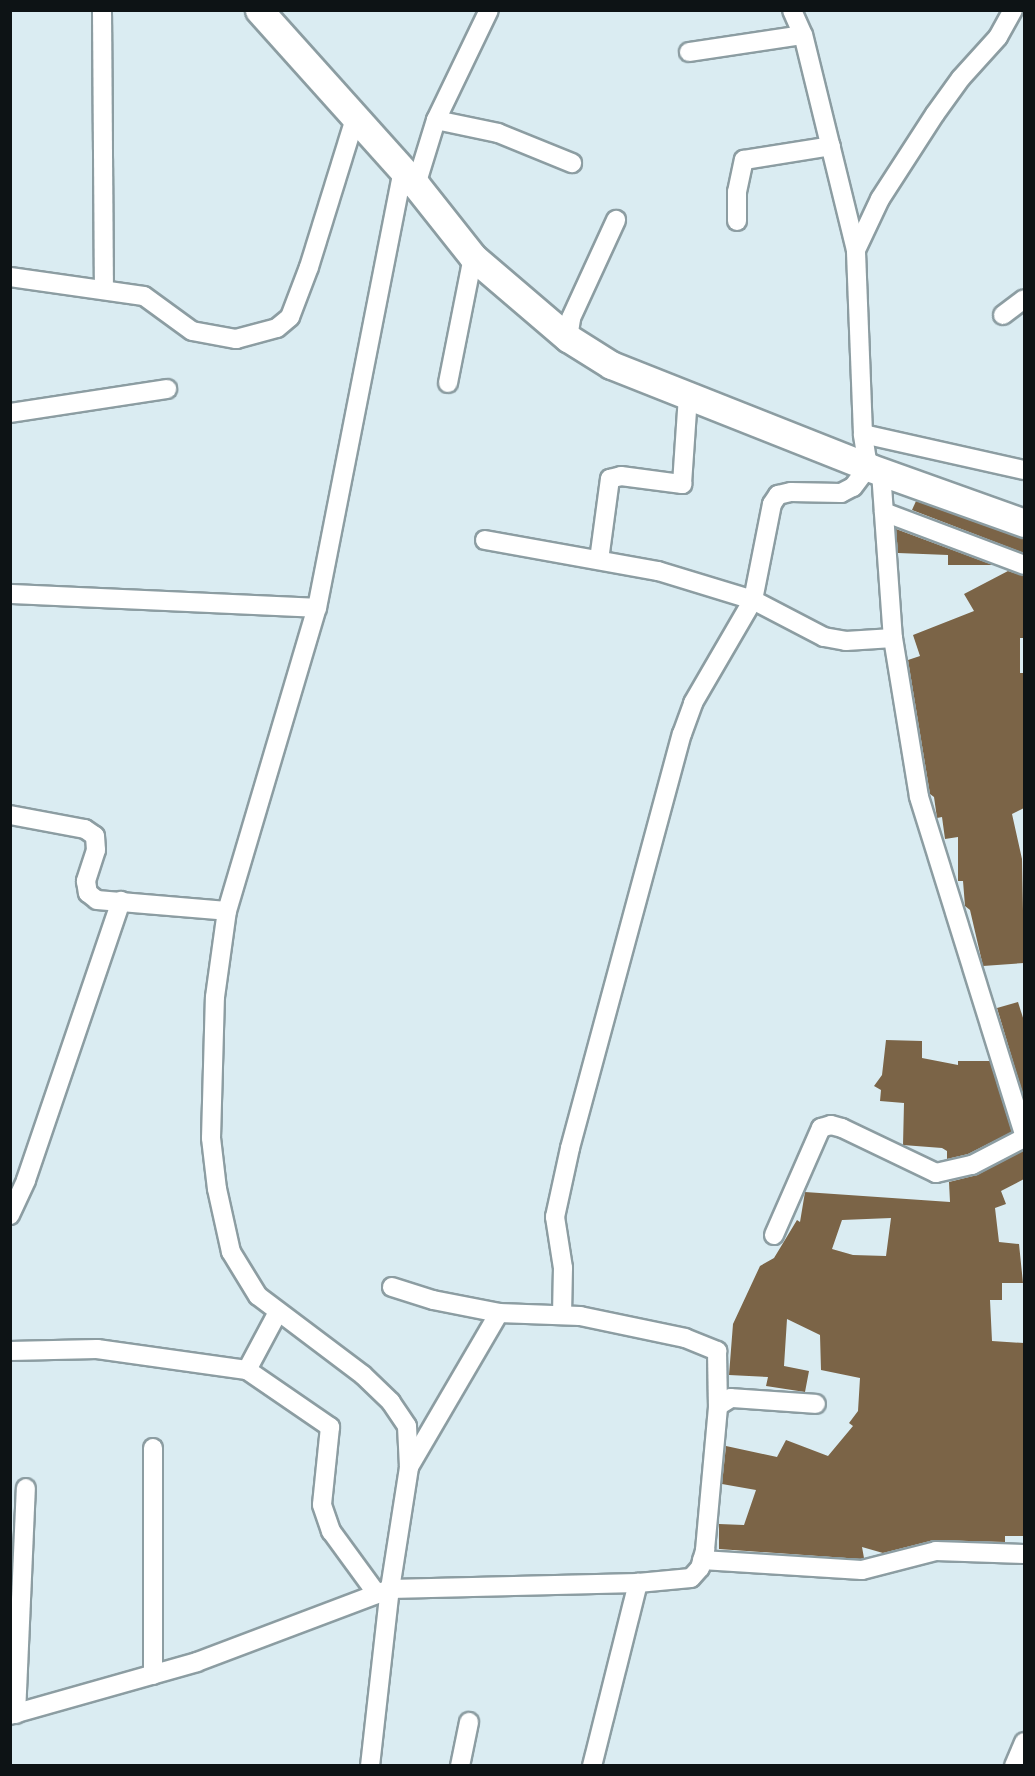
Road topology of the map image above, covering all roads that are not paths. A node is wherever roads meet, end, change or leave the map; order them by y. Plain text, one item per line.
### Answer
1 (102, 10) edge
2 (259, 10) edge
3 (792, 10) edge
4 (1012, 10) edge
5 (488, 11) edge
6 (803, 34) junction
7 (689, 52) dead end
8 (355, 118) junction
9 (436, 120) junction
10 (831, 146) junction
11 (572, 163) dead end
12 (410, 178) junction
13 (616, 220) dead end
14 (737, 221) dead end
15 (856, 250) junction
16 (473, 257) junction
17 (10, 277) edge
18 (104, 288) junction
19 (1024, 299) edge
20 (1003, 315) dead end
21 (568, 338) junction
22 (448, 383) dead end
23 (167, 389) dead end
24 (688, 395) junction
25 (10, 413) edge
26 (863, 434) junction
27 (875, 470) junction
28 (1024, 470) edge
29 (884, 512) junction
30 (1024, 524) edge
31 (485, 540) dead end
32 (599, 560) junction
33 (1024, 565) edge
34 (10, 594) edge
35 (753, 600) junction
36 (317, 608) junction
37 (893, 638) junction
38 (10, 815) edge
39 (121, 901) junction
40 (227, 911) junction
41 (1024, 1136) edge
42 (18, 1179) edge
43 (10, 1215) edge
44 (774, 1235) dead end
45 (392, 1287) dead end
46 (278, 1312) junction
47 (499, 1313) junction
48 (562, 1315) junction
49 (10, 1351) edge
50 (247, 1370) junction
51 (816, 1404) dead end
52 (718, 1406) junction
53 (153, 1448) dead end
54 (409, 1467) junction
55 (26, 1488) dead end
56 (1024, 1554) edge
57 (702, 1560) junction
58 (638, 1583) junction
59 (383, 1591) junction
60 (153, 1675) junction
61 (13, 1714) edge
62 (468, 1722) dead end
63 (1024, 1742) edge
64 (370, 1766) edge
65 (460, 1766) edge
66 (592, 1766) edge
67 (1014, 1766) edge

1 - 18 street
2 - 8 street
3 - 6 street
4 - 15 street
5 - 9 street
6 - 7 street
6 - 10 street
8 - 12 street
8 - 18 street
9 - 11 street
9 - 12 street
10 - 14 street
10 - 15 street
12 - 16 street
12 - 36 street
13 - 21 street
15 - 26 street
16 - 21 street
16 - 22 street
17 - 18 street
19 - 20 street
21 - 24 street
23 - 25 street
24 - 27 street
24 - 32 street
26 - 27 street
26 - 28 street
27 - 29 street
27 - 30 street
27 - 35 street
29 - 33 street
29 - 37 street
31 - 32 street
32 - 35 street
34 - 36 street
35 - 37 street
35 - 48 street
36 - 40 street
37 - 41 street
38 - 39 street
39 - 40 street
39 - 42 street
40 - 46 street
41 - 44 street
42 - 43 street
45 - 47 street
46 - 50 street
46 - 54 street
47 - 48 street
47 - 54 street
48 - 52 street
49 - 50 street
50 - 59 street
51 - 52 street
52 - 57 street
53 - 60 street
54 - 59 street
55 - 61 street
56 - 57 street
57 - 58 street
58 - 59 street
58 - 66 street
59 - 60 street
59 - 64 street
60 - 61 street
62 - 65 street
63 - 67 street

